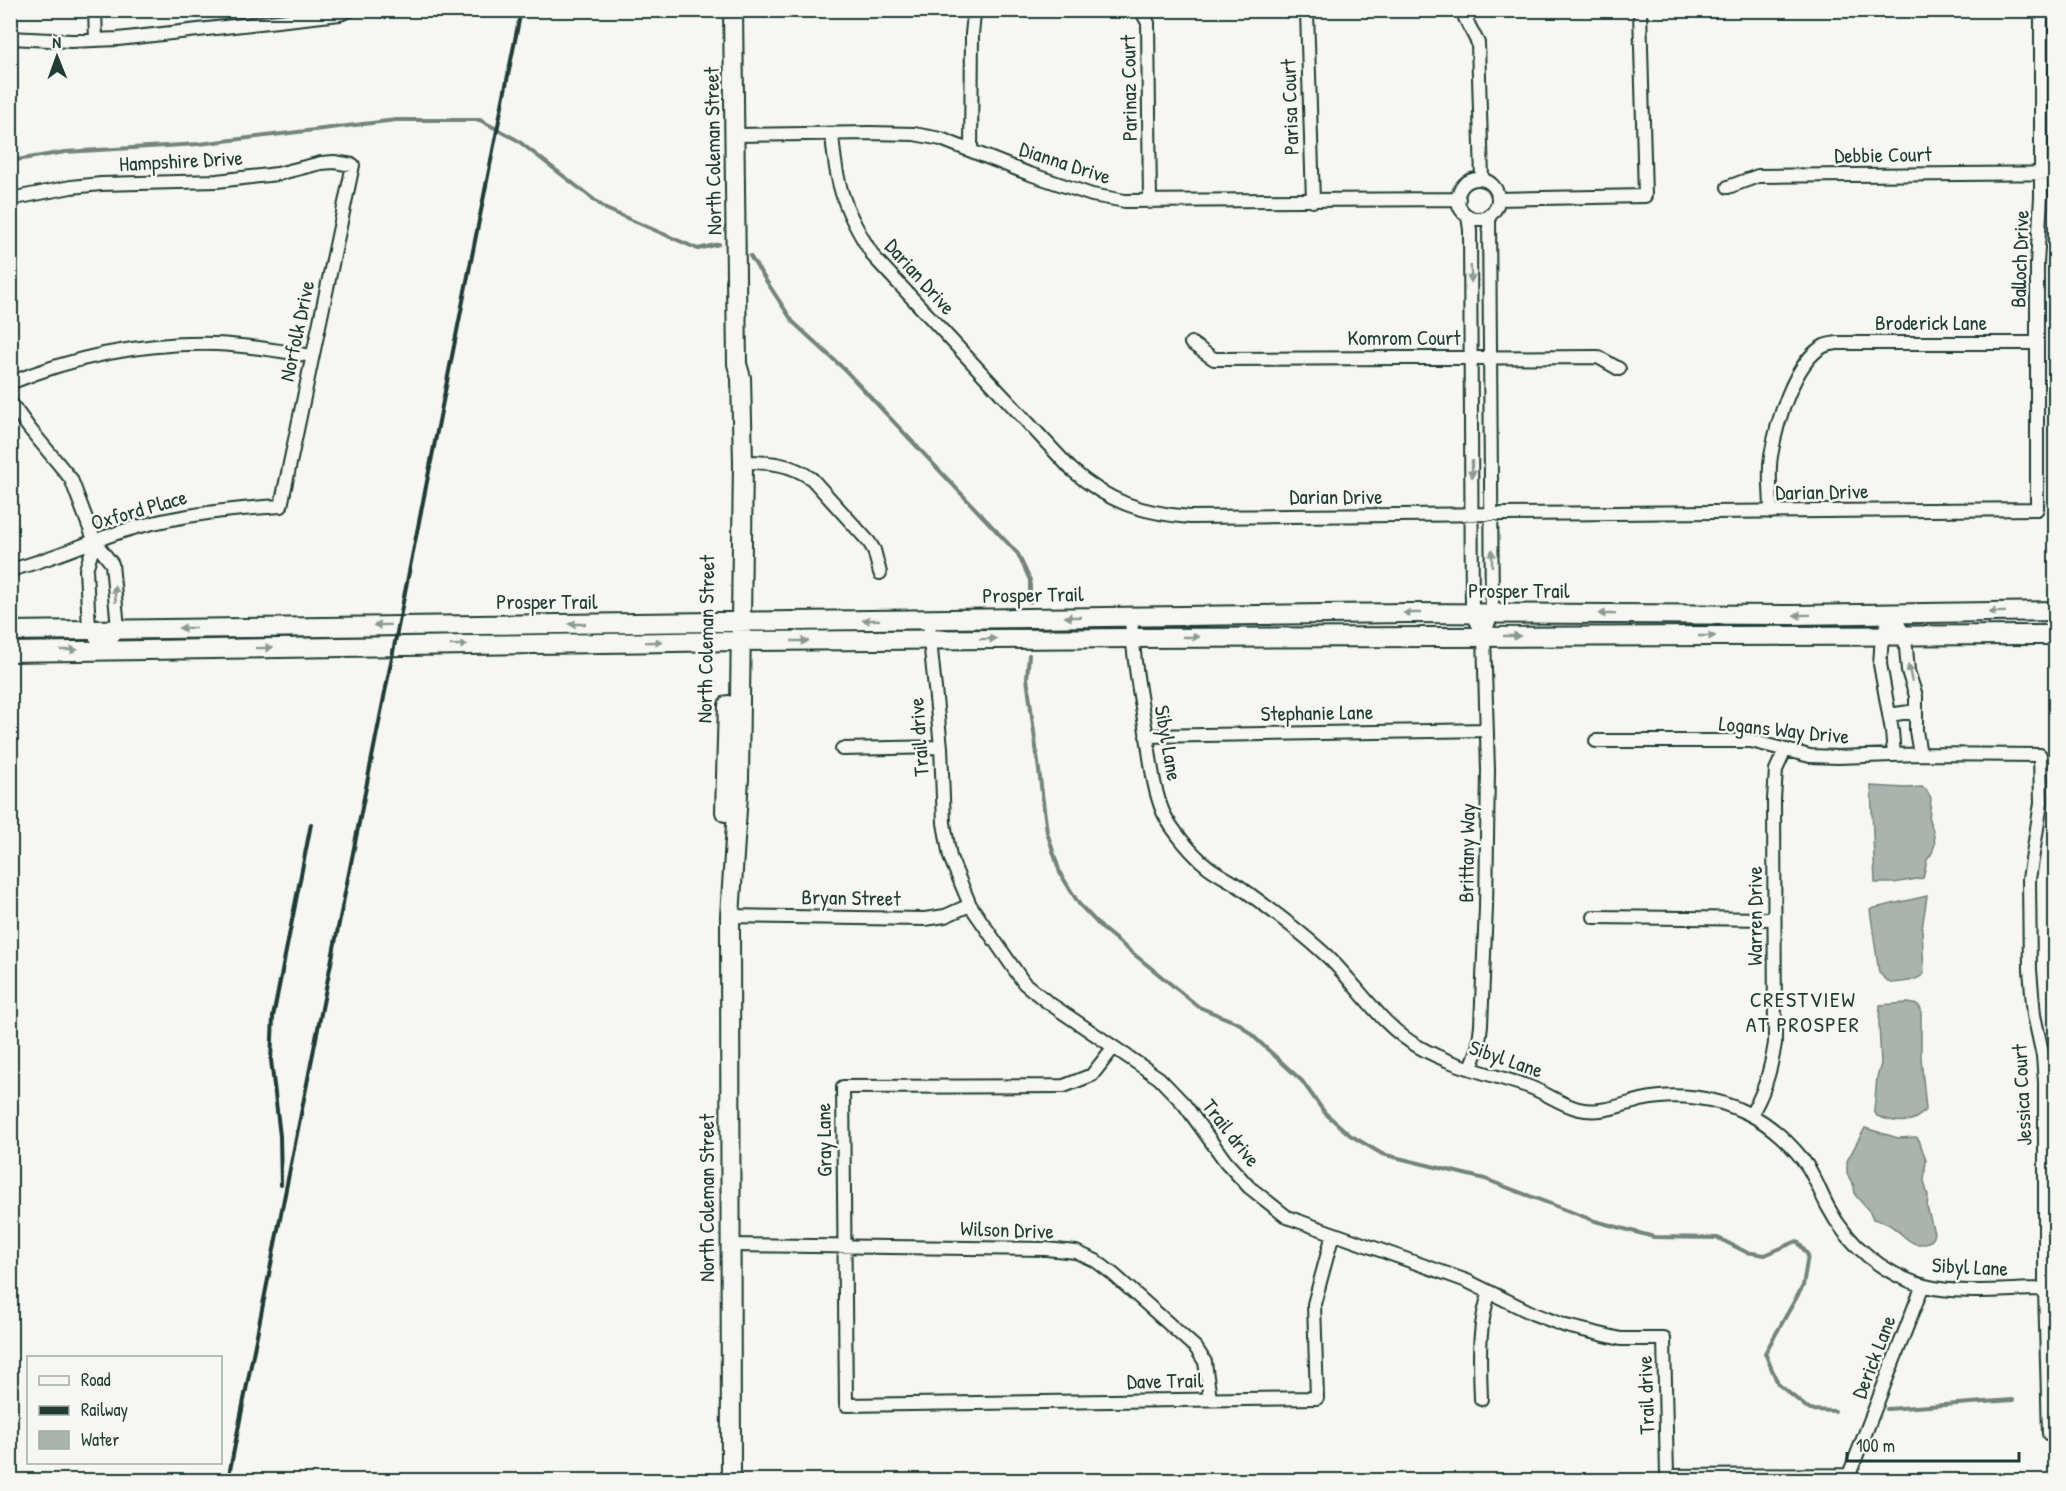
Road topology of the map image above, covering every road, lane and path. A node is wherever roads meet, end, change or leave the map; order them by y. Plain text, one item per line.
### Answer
1 (95, 10) edge
2 (351, 10) edge
3 (733, 10) edge
4 (1640, 10) edge
5 (2042, 10) edge
6 (1142, 11) edge
7 (977, 12) edge
8 (1307, 12) dead end
9 (1465, 18) dead end
10 (10, 38) edge
11 (96, 40) junction
12 (832, 134) junction
13 (736, 135) junction
14 (971, 150) junction
15 (353, 165) joint
16 (2042, 173) junction
17 (2055, 173) edge
18 (1482, 179) junction
19 (1728, 187) dead end
20 (10, 199) edge
21 (1459, 199) junction
22 (1498, 199) junction
23 (1150, 201) junction
24 (1312, 201) junction
25 (1489, 215) junction
26 (1468, 216) junction
27 (1191, 343) dead end
28 (2037, 343) junction
29 (312, 356) junction
30 (1471, 357) junction
31 (1490, 357) junction
32 (737, 363) junction
33 (1619, 369) dead end
34 (10, 383) edge
35 (10, 402) edge
36 (743, 462) junction
37 (282, 506) joint
38 (2037, 509) joint
39 (1771, 512) junction
40 (1491, 515) junction
41 (1472, 516) junction
42 (95, 542) junction
43 (10, 570) edge
44 (880, 573) dead end
45 (2055, 611) edge
46 (1472, 613) junction
47 (1492, 613) junction
48 (1892, 613) junction
49 (1131, 617) junction
50 (929, 619) junction
51 (118, 628) junction
52 (88, 629) junction
53 (10, 631) edge
54 (735, 632) junction
55 (2055, 635) edge
56 (1484, 636) junction
57 (1882, 636) junction
58 (1905, 636) junction
59 (1132, 638) junction
60 (930, 640) junction
61 (106, 649) junction
62 (10, 652) edge
63 (1916, 711) junction
64 (1889, 716) junction
65 (1487, 730) junction
66 (1146, 736) junction
67 (1596, 741) dead end
68 (941, 747) junction
69 (842, 749) dead end
70 (1785, 750) junction
71 (1920, 754) junction
72 (1893, 755) junction
73 (2040, 755) joint
74 (970, 906) junction
75 (730, 916) junction
76 (1594, 917) dead end
77 (1774, 918) junction
78 (1113, 1048) junction
79 (1470, 1068) junction
80 (1750, 1114) junction
81 (1333, 1234) junction
82 (729, 1245) junction
83 (845, 1246) junction
84 (1923, 1286) junction
85 (2046, 1289) junction
86 (1490, 1292) junction
87 (1481, 1399) dead end
88 (1210, 1400) junction
89 (846, 1405) joint
90 (2049, 1434) dead end
91 (1667, 1476) joint
92 (731, 1480) edge

1 - 11 street
2 - 11 street
3 - 13 main road, North Coleman Street
4 - 22 street
5 - 16 street, Balloch Drive
6 - 23 street, Parinaz Court
7 - 14 street
8 - 24 street, Parisa Court
9 - 18 street
10 - 11 street
12 - 13 street, Dianna Drive
12 - 14 street, Dianna Drive
12 - 41 street, Darian Drive
13 - 32 main road, North Coleman Street
14 - 23 street, Dianna Drive
15 - 20 street, Hampshire Drive
15 - 29 street, Norfolk Drive
16 - 17 street, Debbie Court
16 - 19 street, Debbie Court
16 - 28 street, Balloch Drive
18 - 21 street
18 - 22 street
21 - 24 street, Dianna Drive
21 - 26 street
22 - 25 street
23 - 24 street, Dianna Drive
25 - 26 street
25 - 31 street, Brittany Way
26 -> 30 street, Brittany Way
27 - 30 street, Komrom Court
28 - 38 street, Balloch Drive
28 - 39 street, Broderick Lane
29 - 34 street
29 - 37 street, Norfolk Drive
30 - 31 street, Komrom Court
30 -> 41 street, Brittany Way
31 - 33 street, Komrom Court
31 - 40 street, Brittany Way
32 - 36 main road, North Coleman Street
32 - 54 main road, North Coleman Street
35 - 42 street
36 - 44 street
36 - 54 main road, North Coleman Street
37 - 42 street, Oxford Place
38 - 39 street, Darian Drive
39 - 40 street, Darian Drive
40 - 41 street, Darian Drive
47 -> 40 street, Brittany Way
41 - 46 street, Brittany Way
42 - 43 street, Oxford Place
51 -> 42 street
42 - 52 street
45 -> 48 main road, Prosper Trail
46 - 47 main road, Prosper Trail
46 -> 49 main road, Prosper Trail
46 - 56 street, Brittany Way
48 -> 47 main road, Prosper Trail
47 - 56 street, Brittany Way
48 - 57 street
48 - 58 street
49 -> 50 main road, Prosper Trail
49 - 59 street, Sibyl Lane
50 -> 54 main road, Prosper Trail
50 - 60 street, Trail drive
51 - 52 main road, Prosper Trail
54 -> 51 main road, Prosper Trail
51 - 61 street
52 - 53 main road, Prosper Trail
52 - 61 street
54 -> 60 main road, Prosper Trail
61 -> 54 main road, Prosper Trail
54 - 75 main road, North Coleman Street
55 - 58 main road, Prosper Trail
56 -> 57 main road, Prosper Trail
59 -> 56 main road, Prosper Trail
56 - 65 street, Brittany Way
57 - 58 main road, Prosper Trail
57 - 64 street
63 -> 58 street
60 -> 59 main road, Prosper Trail
59 - 66 street, Sibyl Lane
60 - 68 street, Trail drive
62 -> 61 main road, Prosper Trail
63 - 64 street
63 - 71 street
64 - 72 street
65 - 66 street, Stephanie Lane
65 - 79 street, Brittany Way
66 - 79 street, Sibyl Lane
67 - 70 street, Logans Way Drive
68 - 69 street
68 - 74 street, Trail drive
70 - 72 street, Logans Way Drive
70 - 77 street, Warren Drive
71 - 72 street, Logans Way Drive
71 - 73 street, Logans Way Drive
73 - 85 street, Jessica Court
74 - 75 street, Bryan Street
74 - 78 street, Trail drive
75 - 82 main road, North Coleman Street
76 - 77 street
77 - 80 street, Warren Drive
78 - 81 street, Trail drive
78 - 83 street, Gray Lane
79 - 80 street, Sibyl Lane
80 - 84 street, Sibyl Lane
81 - 86 street, Trail drive
81 - 88 street, Dave Trail
82 - 83 street, Wilson Drive
82 - 92 main road, North Coleman Street
83 - 88 street, Wilson Drive
83 - 89 street, Gray Lane
84 - 85 street, Sibyl Lane
84 - 91 street, Derick Lane
85 - 90 street, Jessica Court
86 - 87 street
86 - 91 street, Trail drive
88 - 89 street, Dave Trail

